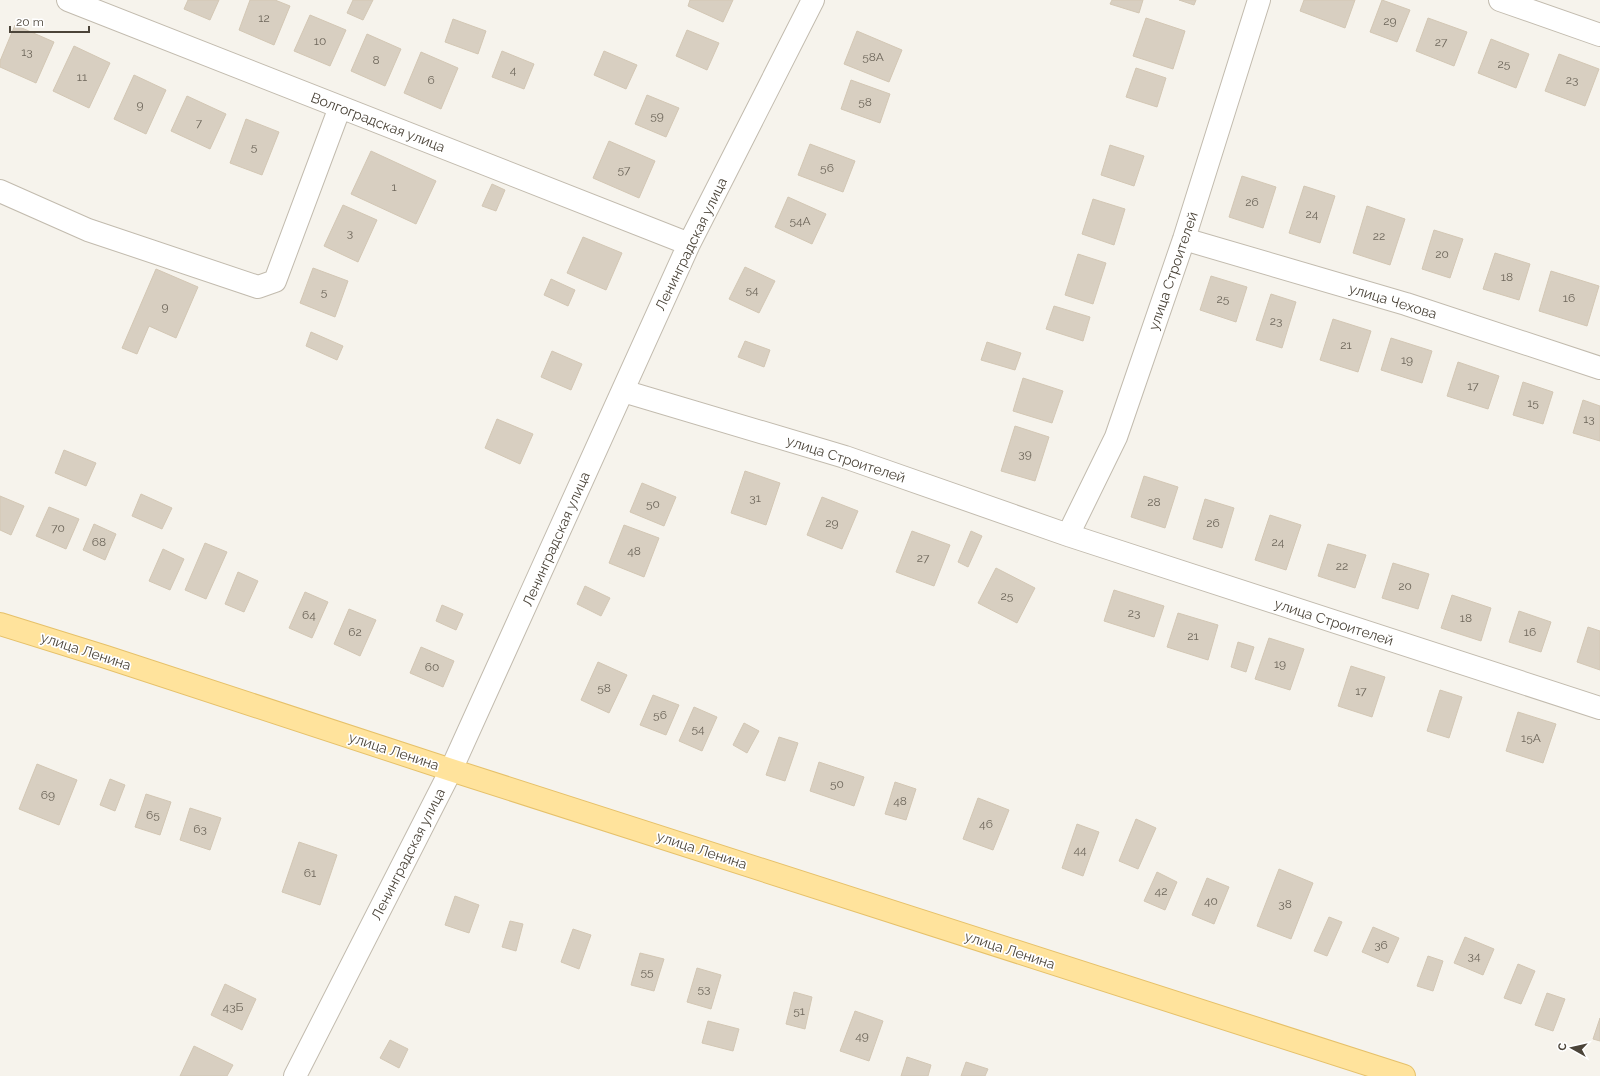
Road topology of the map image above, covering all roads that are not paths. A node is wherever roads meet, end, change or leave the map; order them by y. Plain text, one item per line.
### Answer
1 (68, 0) edge
2 (813, 0) edge
3 (1259, 0) edge
4 (1500, 0) edge
5 (1600, 35) edge
6 (340, 107) junction
7 (0, 191) edge
8 (1184, 239) junction
9 (689, 244) junction
10 (1600, 368) edge
11 (622, 391) junction
12 (1068, 535) junction
13 (0, 624) edge
14 (1600, 708) edge
15 (451, 770) junction
16 (295, 1076) edge
17 (1404, 1076) edge

1 - 6 street, Волгоградская улица
2 - 9 street, Ленинградская улица
3 - 8 street, улица Строителей
4 - 5 street
6 - 7 street
6 - 9 street, Волгоградская улица
8 - 10 street, улица Чехова
8 - 12 street, улица Строителей
9 - 11 street, Ленинградская улица
11 - 12 street, улица Строителей
11 - 15 street, Ленинградская улица
12 - 14 street, улица Строителей
13 - 15 main road, улица Ленина
15 - 16 street, Ленинградская улица
15 - 17 main road, улица Ленина

